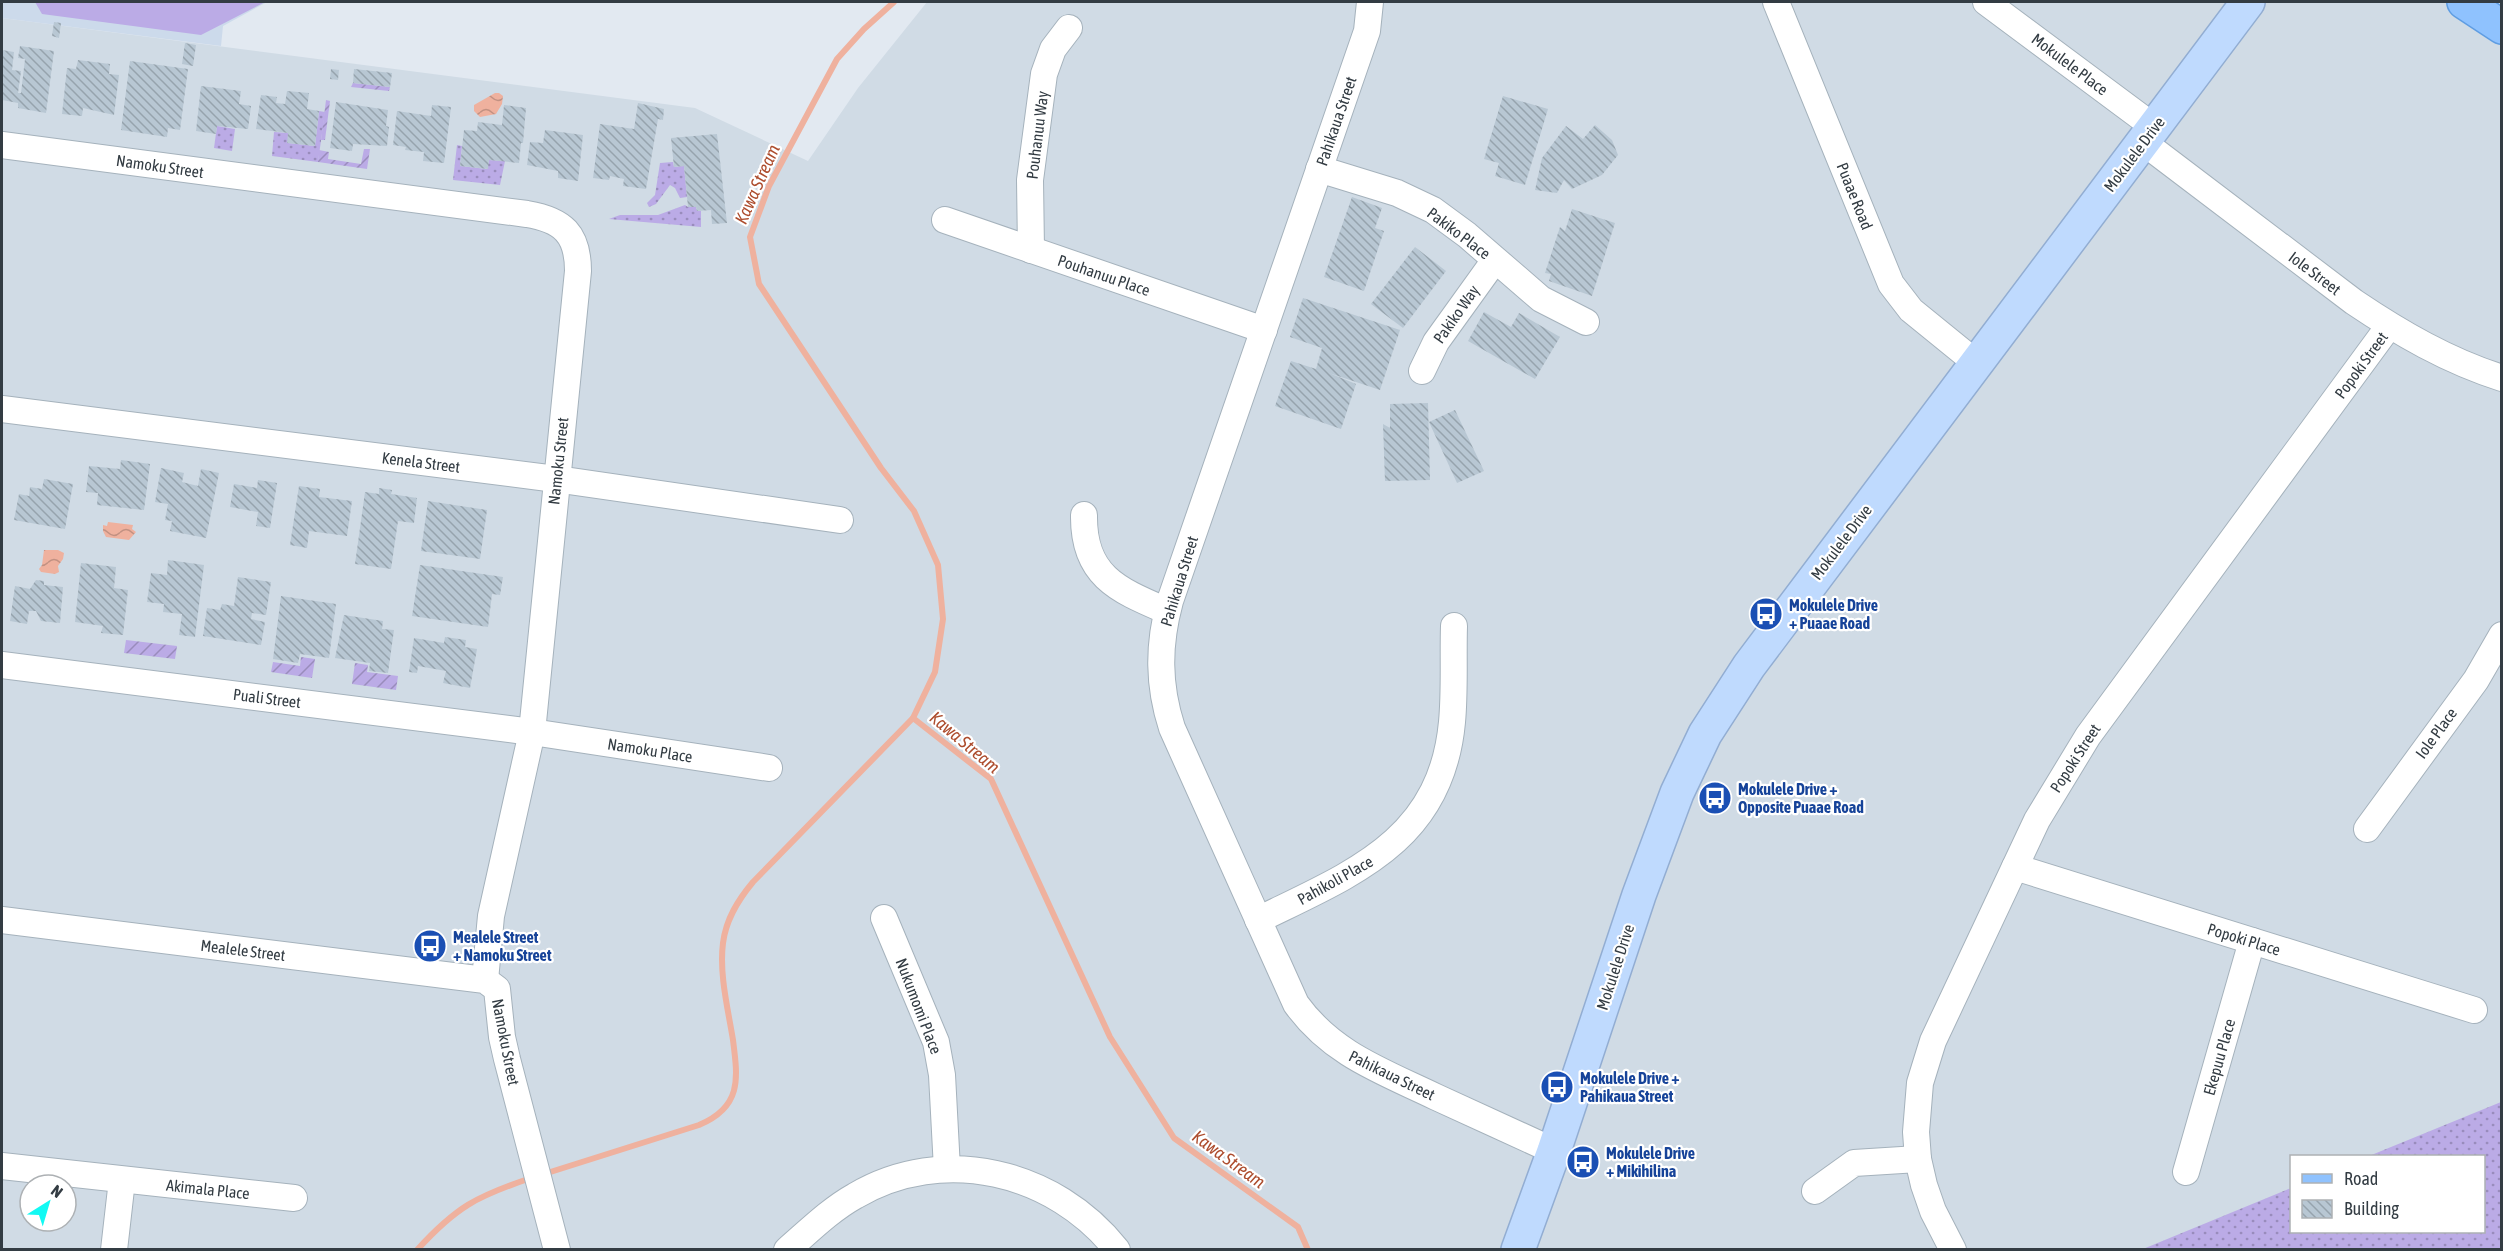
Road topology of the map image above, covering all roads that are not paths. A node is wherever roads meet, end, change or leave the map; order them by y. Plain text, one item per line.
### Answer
1 (1370, 2) edge
2 (1776, 2) edge
3 (1986, 2) edge
4 (2248, 2) edge
5 (2464, 2) edge
6 (2502, 27) edge
7 (1069, 28) dead end
8 (2149, 134) junction
9 (2, 145) edge
10 (1319, 169) junction
11 (945, 220) dead end
12 (1031, 250) junction
13 (1495, 260) junction
14 (1586, 322) dead end
15 (2389, 326) junction
16 (1264, 330) junction
17 (1975, 362) junction
18 (1422, 371) dead end
19 (2502, 378) edge
20 (2, 409) edge
21 (556, 479) junction
22 (1084, 514) dead end
23 (840, 520) dead end
24 (1167, 610) junction
25 (1454, 626) dead end
26 (2502, 635) edge
27 (2, 665) edge
28 (532, 732) junction
29 (769, 768) dead end
30 (2367, 830) dead end
31 (2014, 867) junction
32 (884, 918) dead end
33 (2, 920) edge
34 (1258, 920) junction
35 (2252, 941) junction
36 (484, 980) junction
37 (2474, 1010) dead end
38 (1554, 1151) junction
39 (1918, 1159) junction
40 (2, 1166) edge
41 (947, 1169) junction
42 (2186, 1172) dead end
43 (122, 1180) junction
44 (1815, 1191) dead end
45 (294, 1198) dead end
46 (114, 1250) edge
47 (557, 1250) edge
48 (787, 1250) edge
49 (1117, 1250) edge
50 (1518, 1250) edge
51 (1953, 1250) edge

1 - 10 street, Pahikaua Street
2 - 17 street, Puaae Road
3 - 8 street, Mokulele Place
4 - 8 street, Mokulele Drive
5 - 6 main road
7 - 12 street, Pouhanuu Way
8 - 15 street, Iole Street
8 - 17 street, Mokulele Drive
9 - 21 street, Namoku Street
10 - 13 street, Pakiko Place
10 - 16 street, Pahikaua Street
11 - 12 street, Pouhanuu Place
12 - 16 street, Pouhanuu Place
13 - 14 street, Pakiko Place
13 - 18 street, Pakiko Way
15 - 19 street, Iole Street
15 - 31 street, Popoki Street
16 - 24 street, Pahikaua Street
17 - 38 street, Mokulele Drive
20 - 21 street, Kenela Street
21 - 23 street, Kenela Street
21 - 28 street, Namoku Street
22 - 24 street
24 - 34 street, Pahikaua Street
25 - 34 street, Pahikoli Place
26 - 30 street, Iole Place
27 - 28 street, Puali Street
28 - 29 street, Namoku Place
28 - 36 street, Namoku Street
31 - 35 street, Popoki Place
31 - 39 street, Popoki Street
32 - 41 street, Nukumomi Place
33 - 36 street, Mealele Street
34 - 38 street, Pahikaua Street
35 - 37 street, Popoki Place
35 - 42 street, Ekepuu Place
36 - 47 street, Namoku Street
38 - 50 street, Mokulele Drive
39 - 44 street
39 - 51 street, Popoki Street
40 - 43 street, Akimala Place
41 - 48 street
41 - 49 street
43 - 45 street, Akimala Place
43 - 46 street

